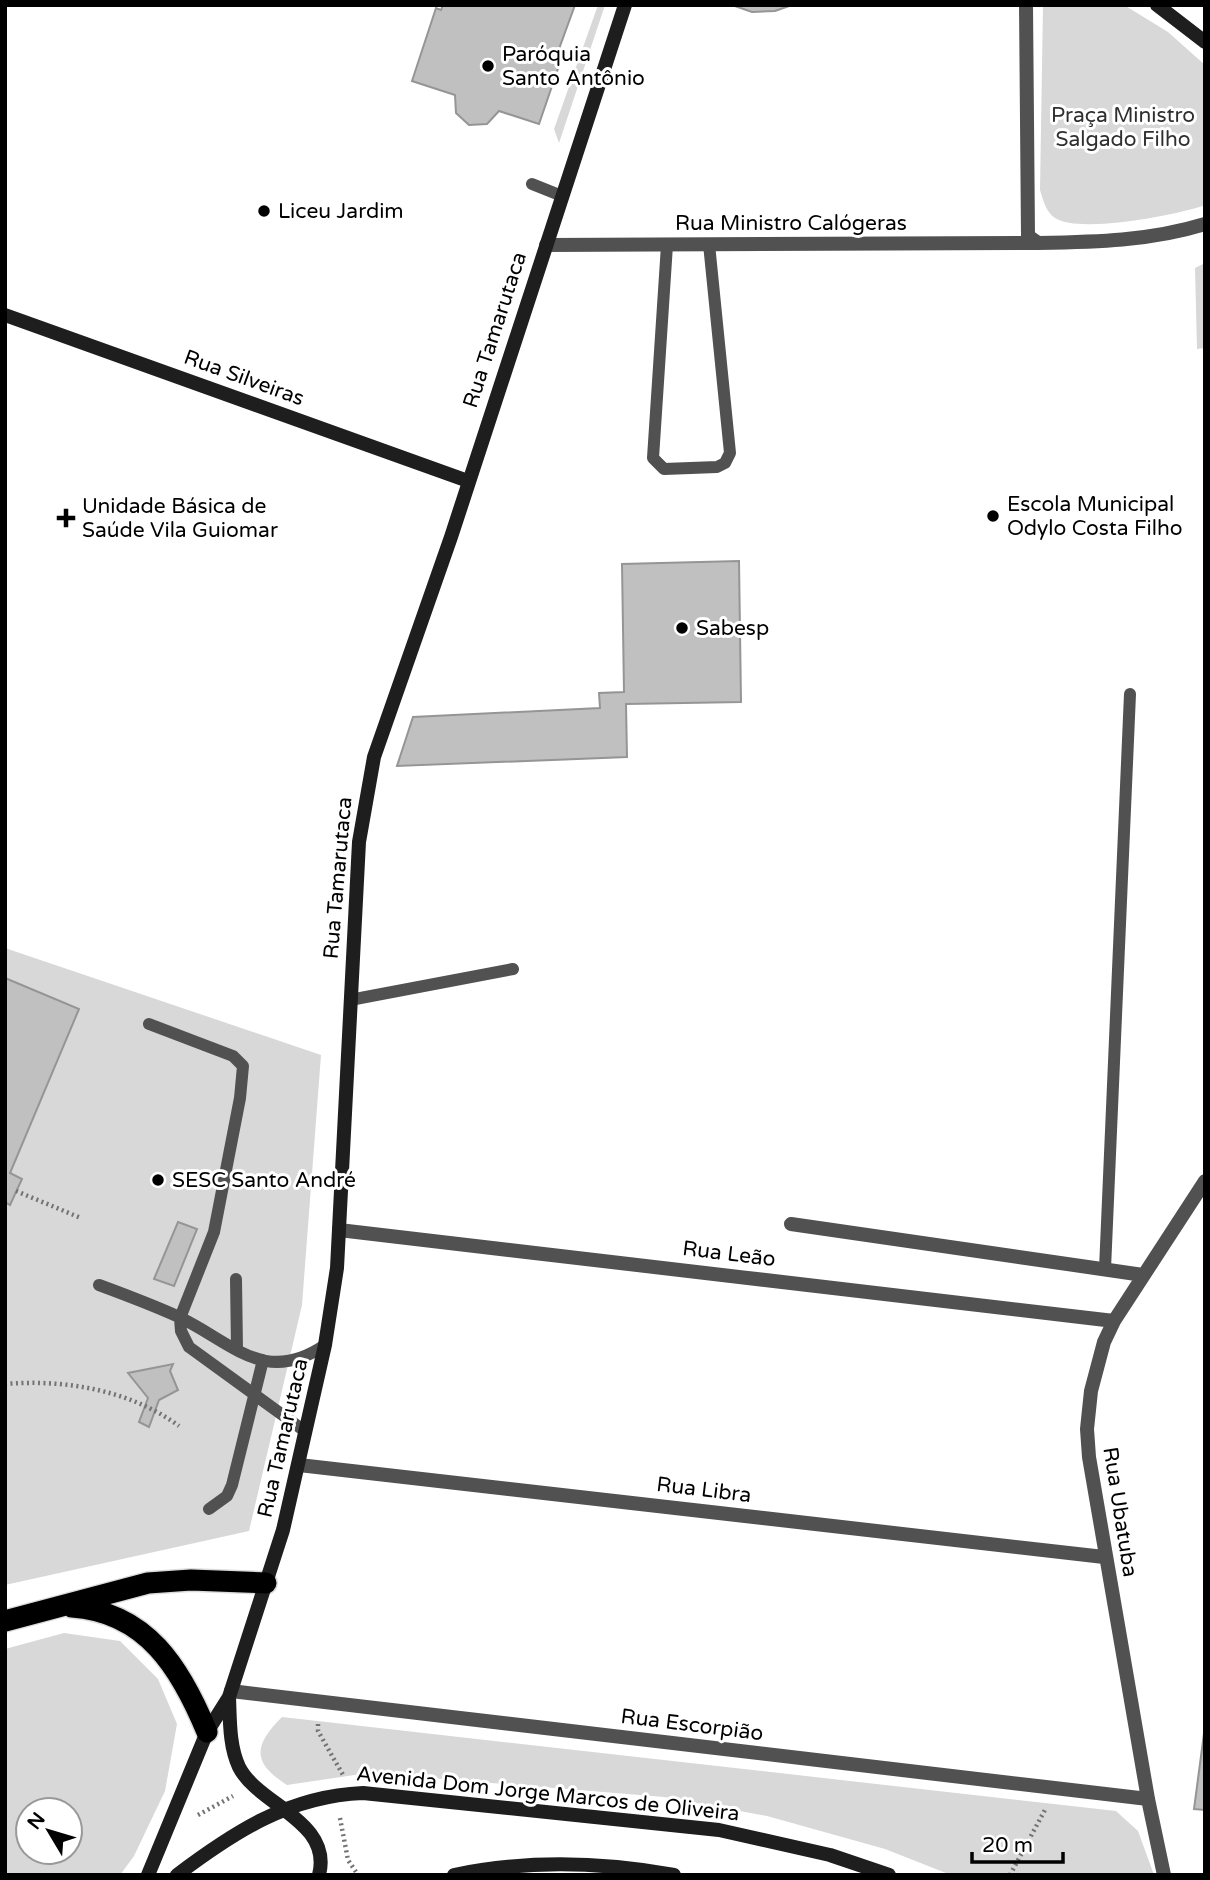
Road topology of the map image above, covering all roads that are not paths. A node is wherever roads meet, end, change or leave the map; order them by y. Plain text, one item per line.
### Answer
1 (625, 5) edge
2 (1026, 5) edge
3 (1157, 5) edge
4 (1205, 42) edge
5 (532, 184) dead end
6 (562, 195) junction
7 (1205, 224) edge
8 (1035, 241) junction
9 (709, 244) junction
10 (546, 245) junction
11 (667, 245) junction
12 (5, 315) edge
13 (468, 481) junction
14 (1130, 694) dead end
15 (513, 969) dead end
16 (350, 1000) junction
17 (149, 1024) dead end
18 (1205, 1181) edge
19 (792, 1224) dead end
20 (339, 1230) junction
21 (1105, 1269) junction
22 (1143, 1275) junction
23 (236, 1279) dead end
24 (99, 1285) dead end
25 (180, 1318) junction
26 (1114, 1321) junction
27 (326, 1345) junction
28 (237, 1350) junction
29 (263, 1360) junction
30 (255, 1395) junction
31 (306, 1432) junction
32 (299, 1465) junction
33 (209, 1509) dead end
34 (1104, 1557) junction
35 (267, 1583) junction
36 (60, 1606) junction
37 (5, 1621) edge
38 (230, 1694) junction
39 (207, 1732) junction
40 (1148, 1799) junction
41 (284, 1808) junction
42 (148, 1875) edge
43 (177, 1875) edge
44 (319, 1875) edge
45 (454, 1875) edge
46 (674, 1875) edge
47 (889, 1875) edge
48 (1164, 1875) edge

1 - 6 street, Rua Tamarutaca
2 - 8 street
3 - 4 street
5 - 6 lane
6 - 10 street, Rua Tamarutaca
7 - 8 street, Rua Ministro Calógeras
8 - 9 street, Rua Ministro Calógeras
9 - 11 street, Rua Ministro Calógeras
9 - 11 lane
10 - 11 street, Rua Ministro Calógeras
10 - 13 street, Rua Tamarutaca
12 - 13 street, Rua Silveiras
13 - 16 street, Rua Tamarutaca
14 - 21 lane
15 - 16 lane
16 - 20 street, Rua Tamarutaca
17 - 25 lane
18 - 22 street, Rua Ubatuba
19 - 21 street
20 - 26 street, Rua Leão
20 - 27 street, Rua Tamarutaca
21 - 22 street
22 - 26 street, Rua Ubatuba
23 - 28 lane
24 - 25 lane
25 - 28 lane
25 - 30 lane
26 - 34 street, Rua Ubatuba
27 - 29 lane
27 - 31 street, Rua Tamarutaca
28 - 29 lane
29 - 30 lane
30 - 31 lane
30 - 33 lane
31 - 32 street, Rua Tamarutaca
32 - 34 street, Rua Libra
32 - 35 street, Rua Tamarutaca
34 - 40 street, Rua Ubatuba
35 - 36 highway
35 - 38 street, Rua Tamarutaca
36 - 37 highway
36 - 39 highway
38 - 39 street, Rua Tamarutaca
38 - 40 street, Rua Escorpião
38 - 41 street, Rua Tamarutaca
39 - 42 street, Rua Tamarutaca
40 - 48 street, Rua Ubatuba
41 - 43 street, Avenida Dom Jorge Marcos de Oliveira
41 - 44 street, Rua Tamarutaca
41 - 47 street, Avenida Dom Jorge Marcos de Oliveira
45 - 46 street

